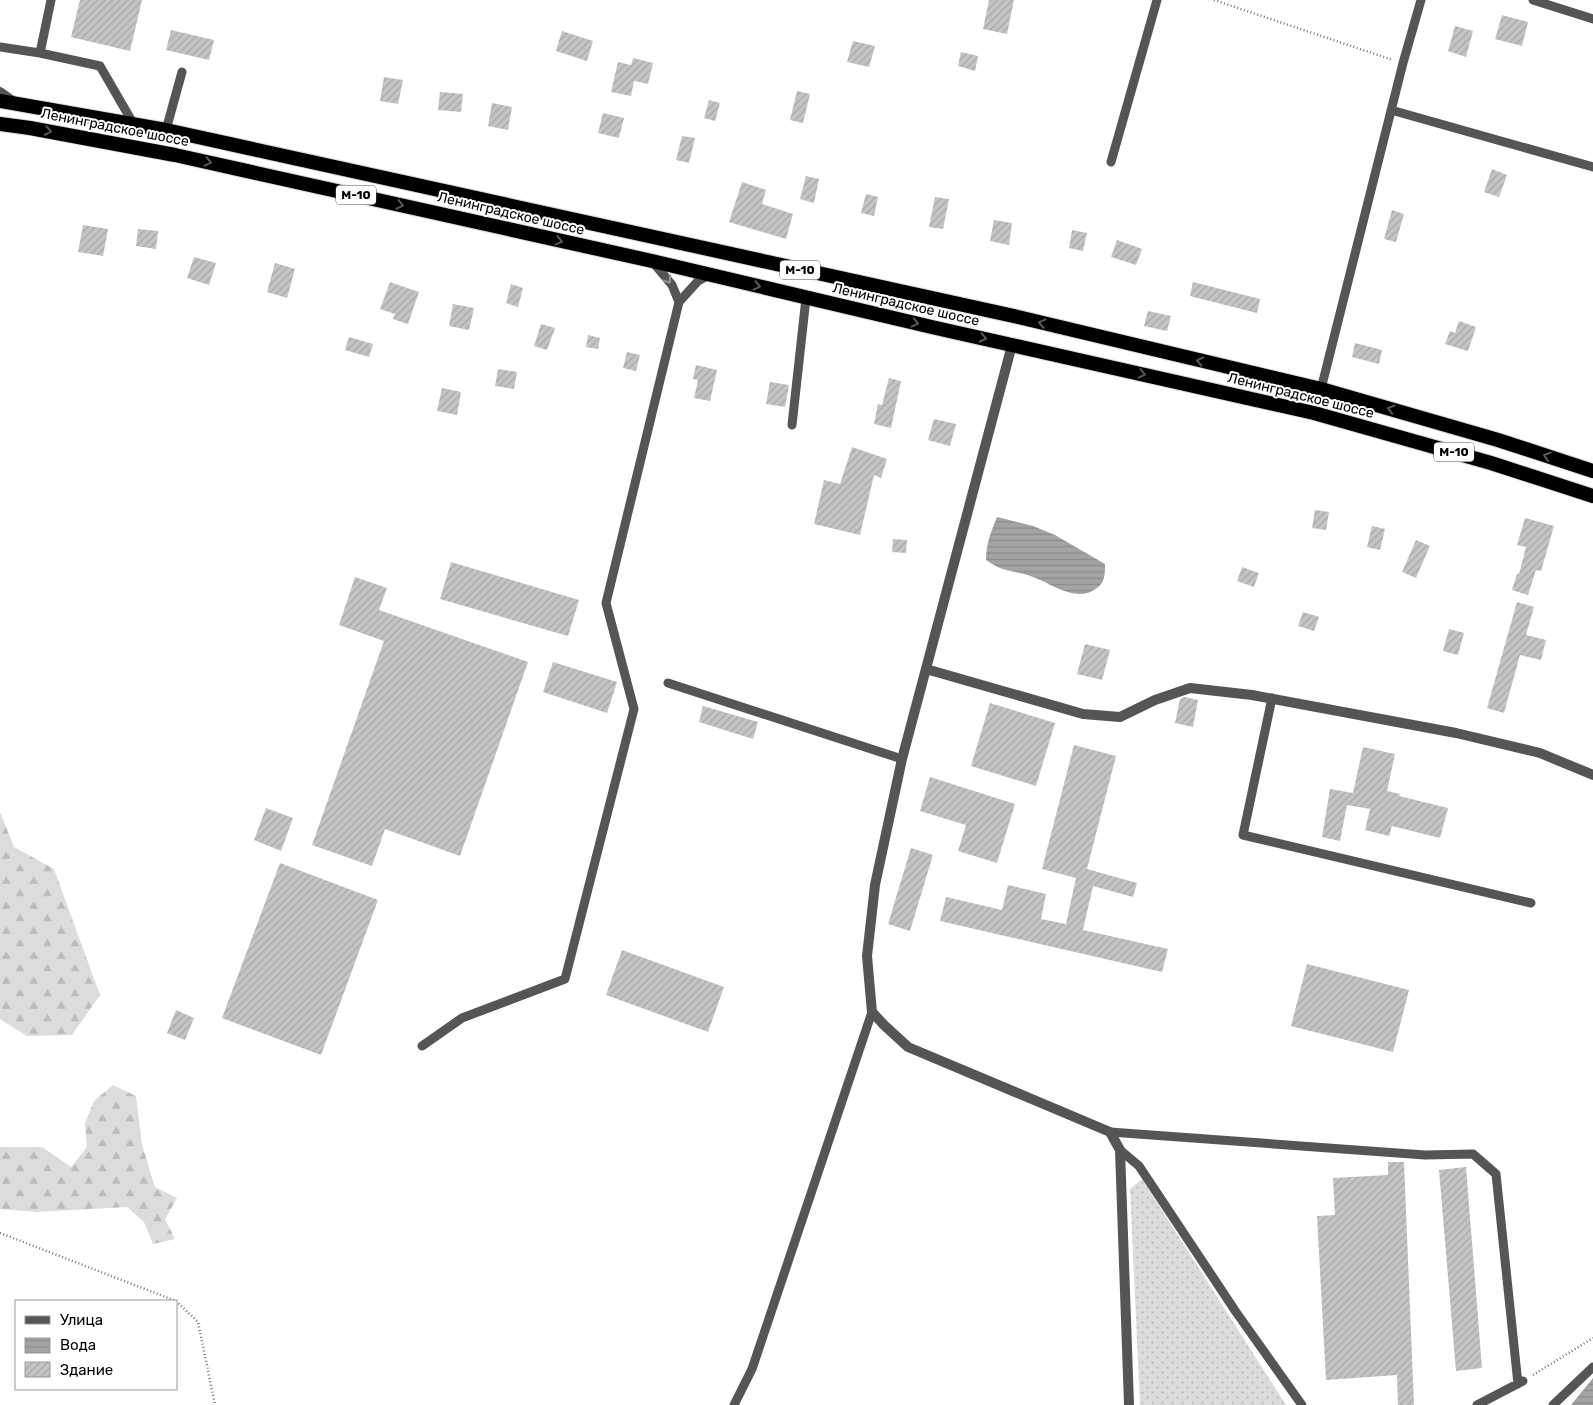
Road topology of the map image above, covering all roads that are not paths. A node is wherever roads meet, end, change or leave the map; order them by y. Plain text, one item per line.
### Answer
1 (51, 0) edge
2 (1157, 0) edge
3 (1421, 0) edge
4 (1533, 0) edge
5 (1593, 20) edge
6 (0, 47) edge
7 (40, 53) junction
8 (182, 72) dead end
9 (0, 92) edge
10 (0, 101) edge
11 (17, 104) junction
12 (1391, 110) junction
13 (0, 124) edge
14 (133, 124) junction
15 (166, 130) junction
16 (1110, 162) dead end
17 (1593, 167) edge
18 (652, 261) junction
19 (709, 275) junction
20 (806, 298) junction
21 (679, 302) junction
22 (1012, 345) junction
23 (1321, 389) junction
24 (792, 425) dead end
25 (1593, 471) edge
26 (1593, 496) edge
27 (926, 669) junction
28 (668, 683) dead end
29 (1272, 698) junction
30 (902, 759) junction
31 (1593, 775) edge
32 (1531, 903) dead end
33 (872, 1012) junction
34 (422, 1046) dead end
35 (1110, 1132) junction
36 (1120, 1150) junction
37 (1593, 1367) edge
38 (734, 1405) edge
39 (1129, 1405) edge
40 (1302, 1405) edge
41 (1477, 1405) edge
42 (1553, 1405) edge

1 - 7 lane
2 - 16 lane
3 - 12 lane
4 - 5 lane
6 - 7 lane
7 - 14 lane
8 - 15 lane
9 - 11 street
10 - 11 highway, Ленинградское шоссе / М-10
11 - 14 highway, Ленинградское шоссе / М-10
12 - 17 lane
12 - 23 lane
13 -> 18 highway, Ленинградское шоссе / М-10
14 - 15 highway, Ленинградское шоссе / М-10
23 -> 15 highway, Ленинградское шоссе / М-10
18 - 19 highway, Ленинградское шоссе / М-10
18 -> 21 lane
19 -> 20 highway, Ленинградское шоссе / М-10
19 - 21 lane
20 -> 22 highway, Ленинградское шоссе / М-10
20 - 24 lane
21 - 34 lane
22 -> 26 highway, Ленинградское шоссе / М-10
22 - 27 street
25 -> 23 highway, Ленинградское шоссе / М-10
27 - 29 street
27 - 30 street
28 - 30 lane
29 - 31 street
29 - 32 lane
30 - 33 street
33 - 35 street
33 - 38 lane
35 - 36 street
35 - 41 lane
36 - 39 street
36 - 40 lane
37 - 42 lane

